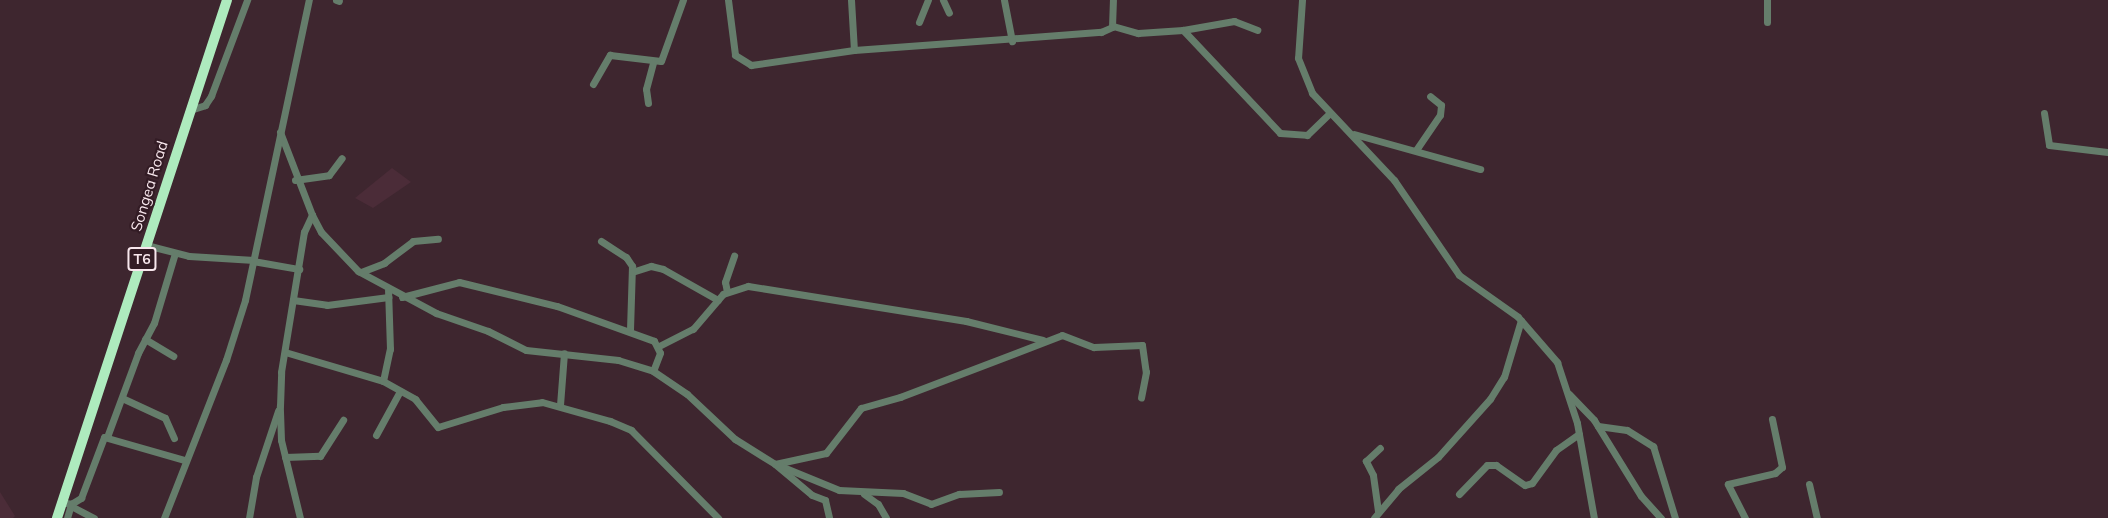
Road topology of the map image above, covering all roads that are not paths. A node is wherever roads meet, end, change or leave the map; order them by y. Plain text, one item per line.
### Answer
1 (227, 0) edge
2 (247, 0) edge
3 (309, 0) edge
4 (683, 0) edge
5 (728, 0) edge
6 (851, 0) edge
7 (928, 0) edge
8 (943, 0) edge
9 (1004, 0) edge
10 (1113, 0) edge
11 (1302, 0) edge
12 (1767, 0) edge
13 (949, 13) dead end
14 (919, 22) dead end
15 (1767, 22) dead end
16 (1113, 26) junction
17 (1183, 30) junction
18 (1257, 30) dead end
19 (1012, 40) junction
20 (854, 50) junction
21 (653, 63) junction
22 (593, 84) dead end
23 (1430, 96) dead end
24 (648, 103) dead end
25 (189, 110) junction
26 (1330, 113) junction
27 (2044, 113) dead end
28 (280, 132) junction
29 (1354, 134) junction
30 (1416, 150) junction
31 (2108, 152) edge
32 (342, 158) dead end
33 (1480, 169) dead end
34 (295, 180) junction
35 (312, 215) junction
36 (438, 239) dead end
37 (601, 241) dead end
38 (146, 245) junction
39 (175, 253) junction
40 (734, 256) dead end
41 (253, 260) junction
42 (299, 268) junction
43 (361, 272) junction
44 (632, 272) junction
45 (727, 292) junction
46 (388, 294) junction
47 (402, 297) junction
48 (293, 300) junction
49 (718, 300) junction
50 (1521, 320) junction
51 (630, 330) junction
52 (146, 339) junction
53 (1043, 341) junction
54 (659, 346) junction
55 (285, 352) junction
56 (564, 353) junction
57 (173, 356) dead end
58 (653, 371) junction
59 (383, 381) junction
60 (400, 391) junction
61 (1569, 394) junction
62 (122, 398) junction
63 (1141, 398) dead end
64 (560, 405) junction
65 (280, 406) junction
66 (1772, 419) dead end
67 (343, 420) dead end
68 (1598, 426) junction
69 (1579, 434) junction
70 (376, 435) dead end
71 (107, 437) junction
72 (174, 438) dead end
73 (1380, 448) dead end
74 (285, 457) junction
75 (185, 460) junction
76 (775, 464) junction
77 (1809, 484) dead end
78 (999, 492) dead end
79 (862, 493) junction
80 (1459, 494) dead end
81 (68, 504) junction
82 (1376, 515) edge
83 (57, 518) edge
84 (67, 518) edge
85 (94, 518) edge
86 (164, 518) edge
87 (249, 518) edge
88 (300, 518) edge
89 (718, 518) edge
90 (829, 518) edge
91 (886, 518) edge
92 (1594, 518) edge
93 (1661, 518) edge
94 (1675, 518) edge
95 (1745, 518) edge
96 (1817, 518) edge

1 - 25 highway, Songea Road / T6
2 - 25 street
3 - 28 street
4 - 21 street
5 - 20 street
6 - 20 street
7 - 14 street
8 - 13 street
9 - 19 street
10 - 16 street
11 - 26 street
12 - 15 street
16 - 17 street
16 - 19 street
17 - 18 street
17 - 26 street
19 - 20 street
21 - 22 street
21 - 24 street
23 - 30 street
25 - 38 highway, Songea Road / T6
26 - 29 street
27 - 31 street
28 - 34 street
28 - 41 street
29 - 30 street
29 - 50 street
30 - 33 street
32 - 34 street
34 - 35 street
35 - 42 street
35 - 43 street
36 - 43 street
37 - 44 street
38 - 39 street
38 - 81 highway, Songea Road / T6
39 - 41 street
39 - 52 street
40 - 45 street
41 - 42 street
41 - 75 street
42 - 48 street
43 - 46 street
44 - 49 street
44 - 51 street
45 - 49 street
45 - 53 street
46 - 47 street
46 - 48 street
46 - 59 street
47 - 51 street
47 - 56 street
48 - 55 street
49 - 54 street
50 - 61 street
50 - 82 street
51 - 54 street
52 - 57 street
52 - 62 street
53 - 63 street
53 - 76 street
54 - 58 street
55 - 59 street
55 - 65 street
56 - 58 street
56 - 64 street
58 - 76 street
59 - 60 street
60 - 64 street
60 - 70 street
61 - 68 street
61 - 69 street
62 - 71 street
62 - 72 street
64 - 89 street
65 - 74 street
65 - 87 street
66 - 95 street
67 - 74 street
68 - 93 street
68 - 94 street
69 - 80 street
69 - 92 street
71 - 75 street
71 - 81 street
73 - 82 street
74 - 88 street
75 - 86 street
76 - 79 street
76 - 90 street
77 - 96 street
78 - 79 street
79 - 91 street
81 - 83 highway, Songea Road / T6
81 - 84 street
81 - 85 street

